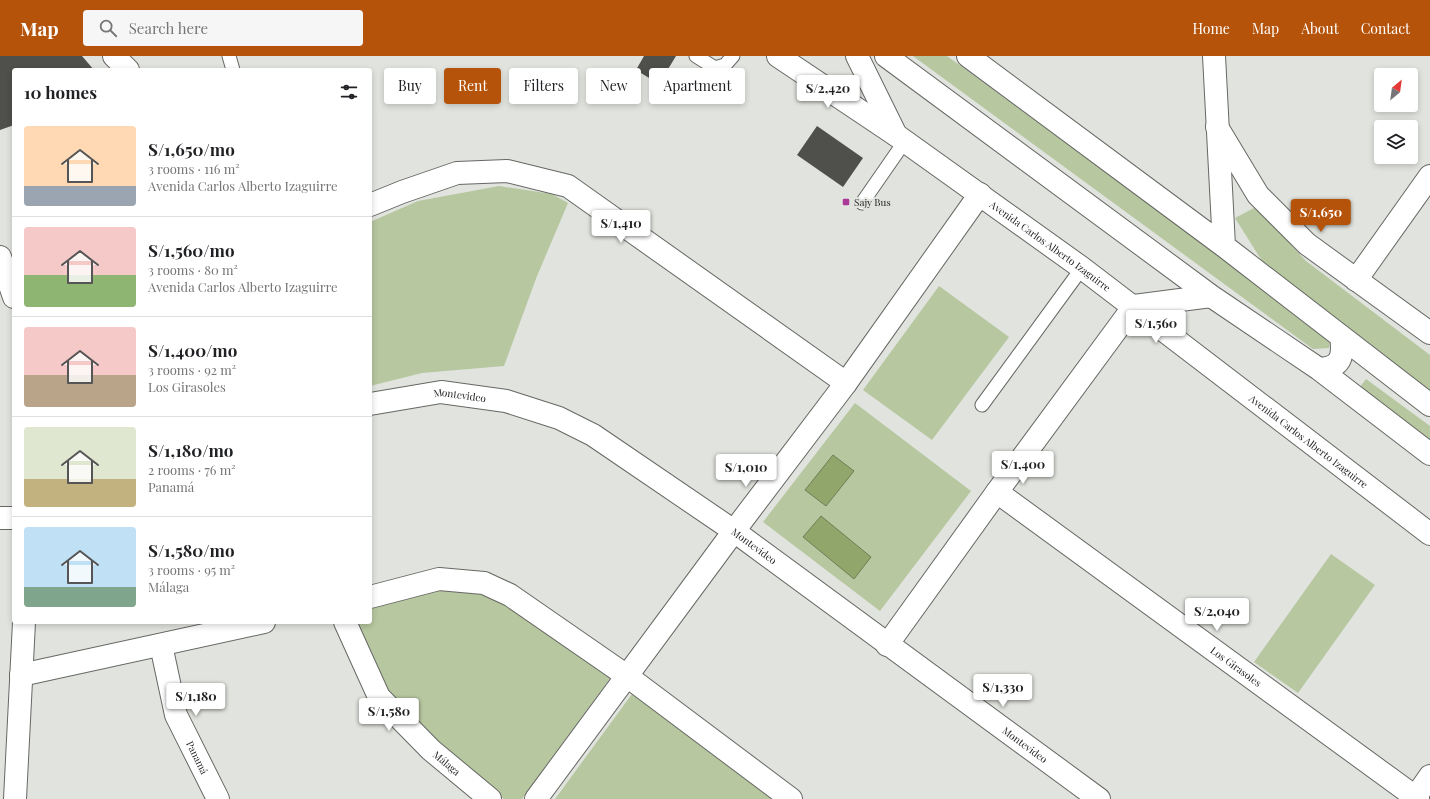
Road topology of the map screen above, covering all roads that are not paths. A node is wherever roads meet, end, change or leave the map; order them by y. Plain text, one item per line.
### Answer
1 (114, 56) edge
2 (229, 56) edge
3 (696, 56) edge
4 (733, 56) edge
5 (778, 56) edge
6 (857, 56) edge
7 (886, 56) edge
8 (968, 56) edge
9 (1214, 56) edge
10 (126, 68) edge
11 (232, 68) edge
12 (1217, 127) junction
13 (901, 138) junction
14 (1430, 176) edge
15 (980, 194) junction
16 (862, 203) dead end
17 (372, 204) edge
18 (1224, 246) junction
19 (0, 257) edge
20 (1082, 268) junction
21 (1356, 280) junction
22 (12, 291) edge
23 (1211, 296) junction
24 (1134, 306) junction
25 (1430, 333) edge
26 (1341, 336) junction
27 (1319, 369) junction
28 (846, 383) junction
29 (372, 404) edge
30 (982, 405) dead end
31 (1430, 405) edge
32 (1430, 454) edge
33 (997, 492) junction
34 (0, 518) edge
35 (12, 518) edge
36 (734, 531) junction
37 (1430, 534) edge
38 (372, 596) edge
39 (24, 624) edge
40 (255, 624) edge
41 (346, 624) edge
42 (161, 645) junction
43 (887, 645) junction
44 (21, 676) junction
45 (627, 676) junction
46 (1430, 776) edge
47 (1094, 798) edge
48 (1416, 798) edge
49 (15, 799) edge
50 (218, 799) edge
51 (490, 799) edge
52 (536, 799) edge
53 (791, 799) edge

1 - 10 street
2 - 11 lane
3 - 4 lane
5 - 13 street, Avenida Carlos Alberto Izaguirre
6 - 13 street
7 - 23 street
8 - 18 street
9 - 12 street
12 - 18 street
12 - 21 street
13 - 15 street, Avenida Carlos Alberto Izaguirre
13 - 16 lane
14 - 21 street
15 - 20 street, Avenida Carlos Alberto Izaguirre
15 - 28 street
17 - 28 street
18 - 26 street
19 - 22 street
20 - 24 street, Avenida Carlos Alberto Izaguirre
20 - 30 lane
21 - 25 street
23 - 24 street
23 - 27 street
24 - 33 street
24 - 37 street, Avenida Carlos Alberto Izaguirre
26 - 27 street
26 - 31 street
27 - 32 street
28 - 36 street
29 - 36 street, Montevideo
33 - 43 street
33 - 48 street, Los Girasoles
34 - 35 street
36 - 43 street, Montevideo
36 - 45 street
38 - 45 street
39 - 44 street
40 - 42 street
41 - 51 street, Málaga
42 - 44 street
42 - 50 street, Panamá
43 - 47 street, Montevideo
44 - 49 street
45 - 52 street
45 - 53 street
46 - 48 street

